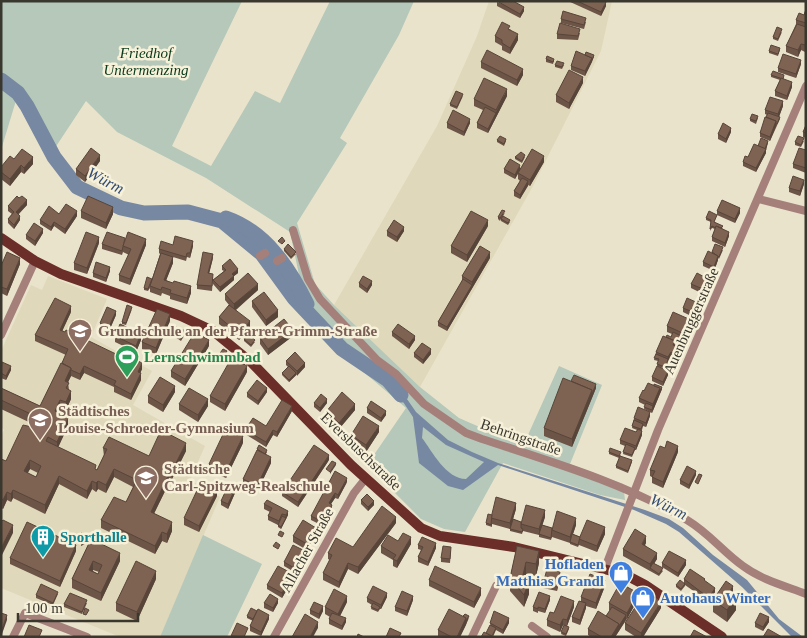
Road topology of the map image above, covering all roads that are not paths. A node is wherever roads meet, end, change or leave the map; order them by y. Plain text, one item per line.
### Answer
1 (806, 86) edge
2 (759, 199) junction
3 (806, 211) edge
4 (293, 230) dead end
5 (1, 238) edge
6 (35, 261) junction
7 (1, 335) edge
8 (366, 478) junction
9 (633, 495) junction
10 (605, 568) junction
11 (496, 586) dead end
12 (806, 594) edge
13 (532, 626) dead end
14 (13, 637) edge
15 (87, 637) edge
16 (274, 637) edge
17 (472, 637) edge
18 (547, 637) edge
19 (722, 637) edge

1 - 2 street, Auenbruggerstraße
2 - 3 street
2 - 9 street, Auenbruggerstraße
4 - 9 street, Behringstraße
5 - 6 main road, Eversbuschstraße
6 - 7 street
6 - 8 main road, Eversbuschstraße
8 - 10 main road, Eversbuschstraße
8 - 16 street, Allacher Straße
9 - 10 street, Auenbruggerstraße
9 - 12 street, Behringstraße
10 - 19 main road, Eversbuschstraße
11 - 17 street
13 - 18 street
14 - 15 street

